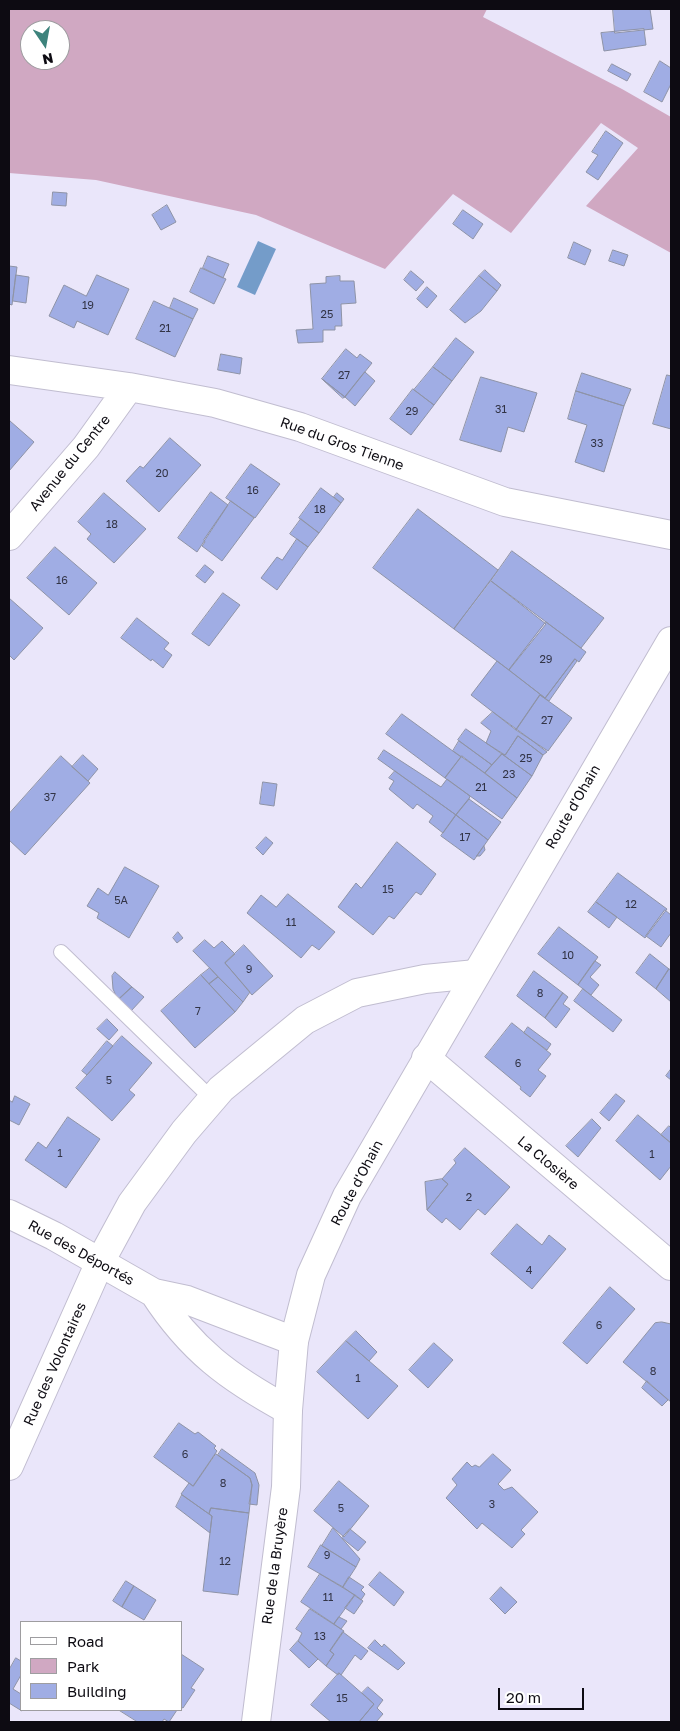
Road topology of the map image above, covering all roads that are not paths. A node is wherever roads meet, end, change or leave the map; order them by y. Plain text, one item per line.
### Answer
1 (9, 370) edge
2 (129, 387) junction
3 (671, 535) edge
4 (9, 536) edge
5 (671, 641) edge
6 (62, 952) dead end
7 (476, 974) junction
8 (426, 1058) junction
9 (212, 1099) junction
10 (9, 1214) edge
11 (100, 1262) junction
12 (671, 1266) edge
13 (154, 1293) junction
14 (294, 1341) junction
15 (288, 1410) junction
16 (9, 1466) edge
17 (256, 1722) edge

1 - 2 street, Rue du Gros Tienne
2 - 3 street, Rue du Gros Tienne
2 - 4 street, Avenue du Centre
5 - 7 street, Route d'Ohain
6 - 9 lane
7 - 8 street, Route d'Ohain
7 - 9 street
8 - 12 street, La Closière
8 - 14 street, Route d'Ohain
9 - 11 street
10 - 11 street, Rue des Déportés
11 - 13 street, Rue des Déportés
11 - 16 street, Rue des Volontaires
13 - 14 street, Rue des Déportés
13 - 15 street, Rue des Déportés
14 - 15 street, Route d'Ohain
15 - 17 street, Rue de la Bruyère

